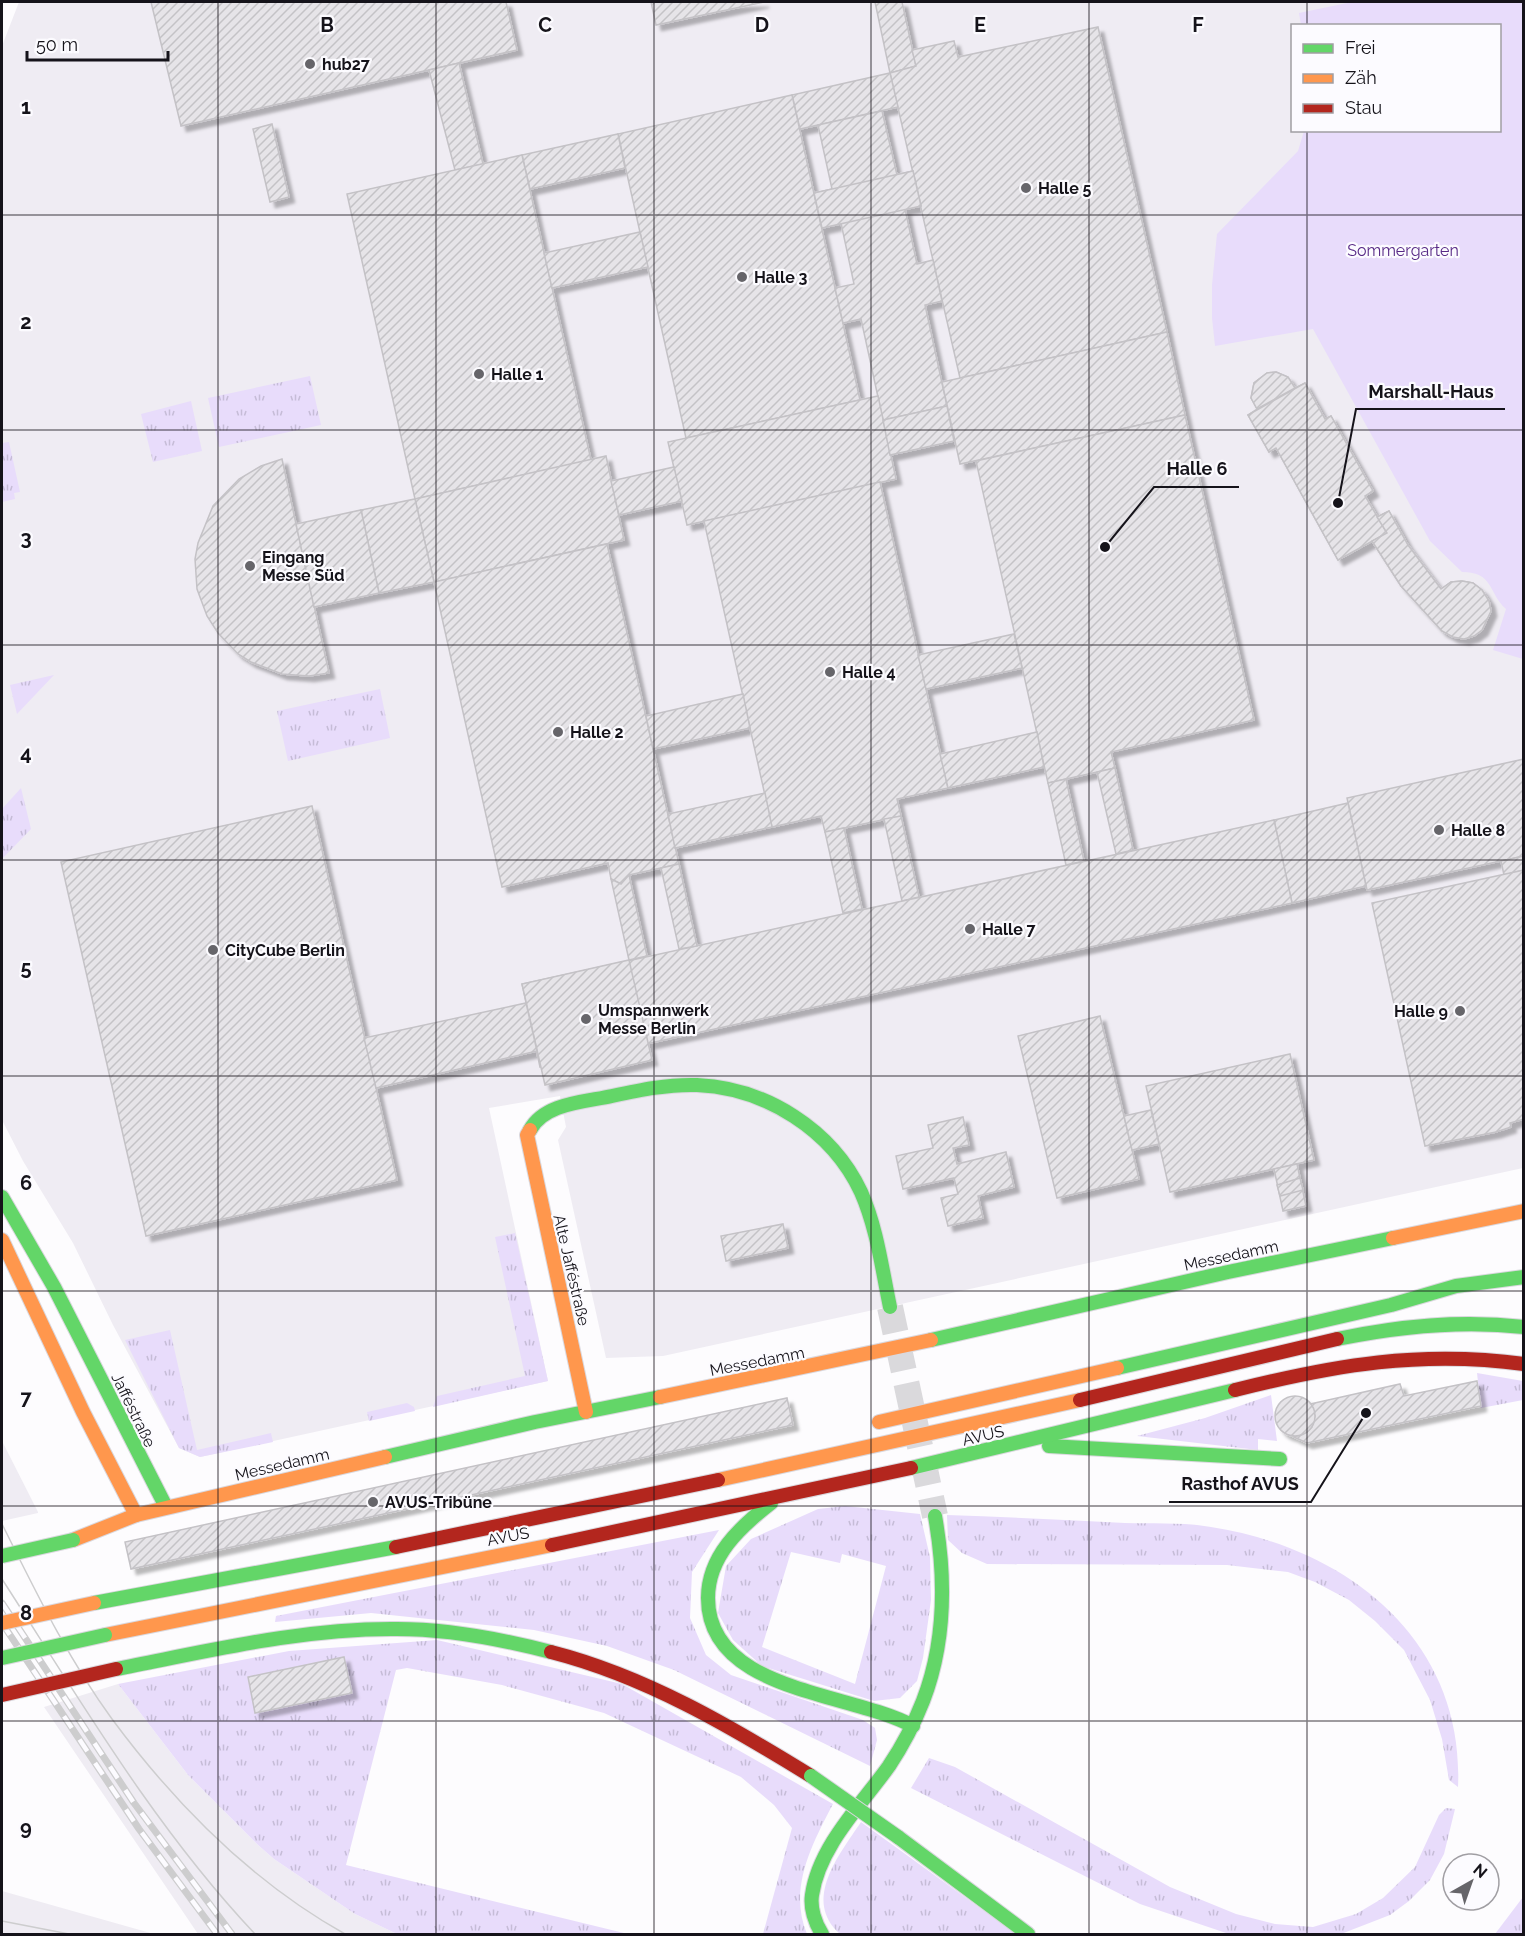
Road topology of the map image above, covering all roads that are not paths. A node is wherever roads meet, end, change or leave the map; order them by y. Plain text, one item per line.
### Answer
1 (2, 1197) edge
2 (1524, 1210) edge
3 (2, 1240) edge
4 (1524, 1277) edge
5 (1452, 1301) dead end
6 (1391, 1305) junction
7 (890, 1306) tunnel mouth
8 (1524, 1327) edge
9 (75, 1328) junction
10 (51, 1340) junction
11 (1524, 1364) edge
12 (586, 1412) junction
13 (860, 1427) dead end
14 (1021, 1444) junction
15 (1280, 1459) dead end
16 (666, 1475) dead end
17 (778, 1498) junction
18 (615, 1502) junction
19 (166, 1507) junction
20 (136, 1515) junction
21 (935, 1515) tunnel mouth
22 (2, 1556) edge
23 (2, 1623) edge
24 (2, 1658) edge
25 (2, 1695) edge
26 (913, 1726) junction
27 (822, 1935) edge
28 (1028, 1935) edge

1 - 9 main road, Jafféstraße
2 - 12 main road, Messedamm
3 - 10 main road
4 - 6 main road
5 - 6 main road
6 - 13 main road
7 - 12 main road, Alte Jafféstraße
8 - 18 main road, AVUS
9 - 10 main road
9 - 19 main road, Jafféstraße
10 - 20 main road
11 - 14 main road
12 - 19 main road, Messedamm
14 - 15 main road
14 - 17 main road, AVUS
16 - 18 main road
17 - 24 main road, AVUS, bridge
17 - 26 main road
18 - 23 main road, AVUS, bridge
19 - 20 main road, Messedamm
20 - 22 main road, Messedamm, bridge
21 - 26 main road
25 - 28 main road, bridge
26 - 27 main road

